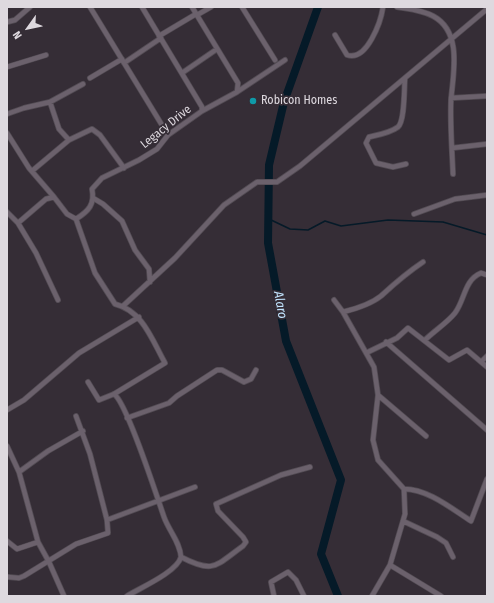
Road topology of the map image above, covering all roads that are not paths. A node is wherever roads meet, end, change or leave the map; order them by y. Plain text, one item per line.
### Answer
1 (30, 7) edge
2 (90, 7) edge
3 (142, 7) edge
4 (192, 7) edge
5 (211, 7) edge
6 (242, 7) edge
7 (383, 7) edge
8 (397, 7) edge
9 (487, 9) edge
10 (196, 14) junction
11 (7, 22) edge
12 (335, 35) dead end
13 (160, 37) junction
14 (452, 40) junction
15 (217, 49) junction
16 (46, 55) dead end
17 (274, 60) dead end
18 (285, 60) dead end
19 (123, 61) junction
20 (7, 68) edge
21 (182, 73) junction
22 (90, 78) dead end
23 (405, 78) junction
24 (83, 84) dead end
25 (237, 92) junction
26 (487, 96) edge
27 (451, 98) junction
28 (50, 102) junction
29 (202, 111) junction
30 (7, 114) edge
31 (7, 133) edge
32 (168, 135) junction
33 (69, 140) junction
34 (487, 144) edge
35 (452, 148) junction
36 (406, 164) dead end
37 (124, 168) junction
38 (32, 171) junction
39 (453, 174) dead end
40 (487, 196) edge
41 (54, 197) junction
42 (93, 198) junction
43 (7, 212) edge
44 (414, 214) dead end
45 (76, 219) junction
46 (18, 223) junction
47 (423, 262) dead end
48 (487, 276) edge
49 (150, 282) junction
50 (58, 300) dead end
51 (334, 300) dead end
52 (123, 306) junction
53 (343, 312) junction
54 (139, 318) junction
55 (424, 340) junction
56 (386, 342) junction
57 (366, 353) junction
58 (487, 356) edge
59 (481, 362) junction
60 (487, 367) edge
61 (256, 370) dead end
62 (88, 382) dead end
63 (114, 394) junction
64 (378, 394) junction
65 (7, 410) edge
66 (76, 416) dead end
67 (127, 418) junction
68 (487, 430) edge
69 (83, 431) junction
70 (426, 436) dead end
71 (7, 446) edge
72 (310, 467) dead end
73 (19, 472) junction
74 (487, 479) edge
75 (195, 487) dead end
76 (404, 489) junction
77 (159, 500) junction
78 (107, 520) junction
79 (403, 521) junction
80 (7, 541) edge
81 (38, 542) junction
82 (181, 557) junction
83 (453, 557) dead end
84 (49, 562) junction
85 (390, 565) junction
86 (8, 577) edge
87 (64, 596) edge
88 (127, 596) edge
89 (274, 596) edge
90 (304, 596) edge
91 (372, 596) edge
92 (441, 596) edge

1 - 11 street
2 - 19 street
3 - 13 street
4 - 10 street
5 - 10 street
6 - 17 street
7 - 12 street
8 - 14 street
9 - 14 street
10 - 13 street
10 - 15 street
13 - 19 street
13 - 21 street
14 - 23 street
14 - 27 street
15 - 21 street
15 - 25 street
16 - 20 street
18 - 25 street, Legacy Drive
19 - 22 street
19 - 32 street
21 - 29 street
23 - 36 street
23 - 49 street
24 - 28 street
25 - 29 street, Legacy Drive
26 - 27 street
27 - 35 street
28 - 30 street
28 - 33 street
29 - 32 street, Legacy Drive
31 - 38 street
32 - 37 street, Legacy Drive
33 - 37 street
33 - 38 street
34 - 35 street
35 - 39 street
37 - 42 street, Legacy Drive
38 - 41 street
40 - 44 street
41 - 45 street
41 - 46 street
42 - 45 street, Legacy Drive
42 - 49 street
43 - 46 street
45 - 52 street
46 - 50 street
47 - 53 street
48 - 55 street
49 - 52 street
51 - 53 street
52 - 54 street
53 - 57 street
54 - 63 street
54 - 65 street
55 - 56 street
55 - 59 street
56 - 57 street
56 - 68 street
57 - 64 street
58 - 59 street
59 - 60 street
61 - 67 street
62 - 63 street
63 - 67 street
64 - 70 street
64 - 76 street
66 - 69 street
67 - 77 street
69 - 73 street
69 - 78 street
71 - 73 street
72 - 82 street
73 - 81 street
74 - 76 street
75 - 77 street
76 - 79 street
77 - 78 street
77 - 82 street
78 - 84 street
79 - 83 street
79 - 85 street
80 - 81 street
81 - 84 street
82 - 88 street
84 - 86 street
84 - 87 street
85 - 91 street
85 - 92 street
89 - 90 street

